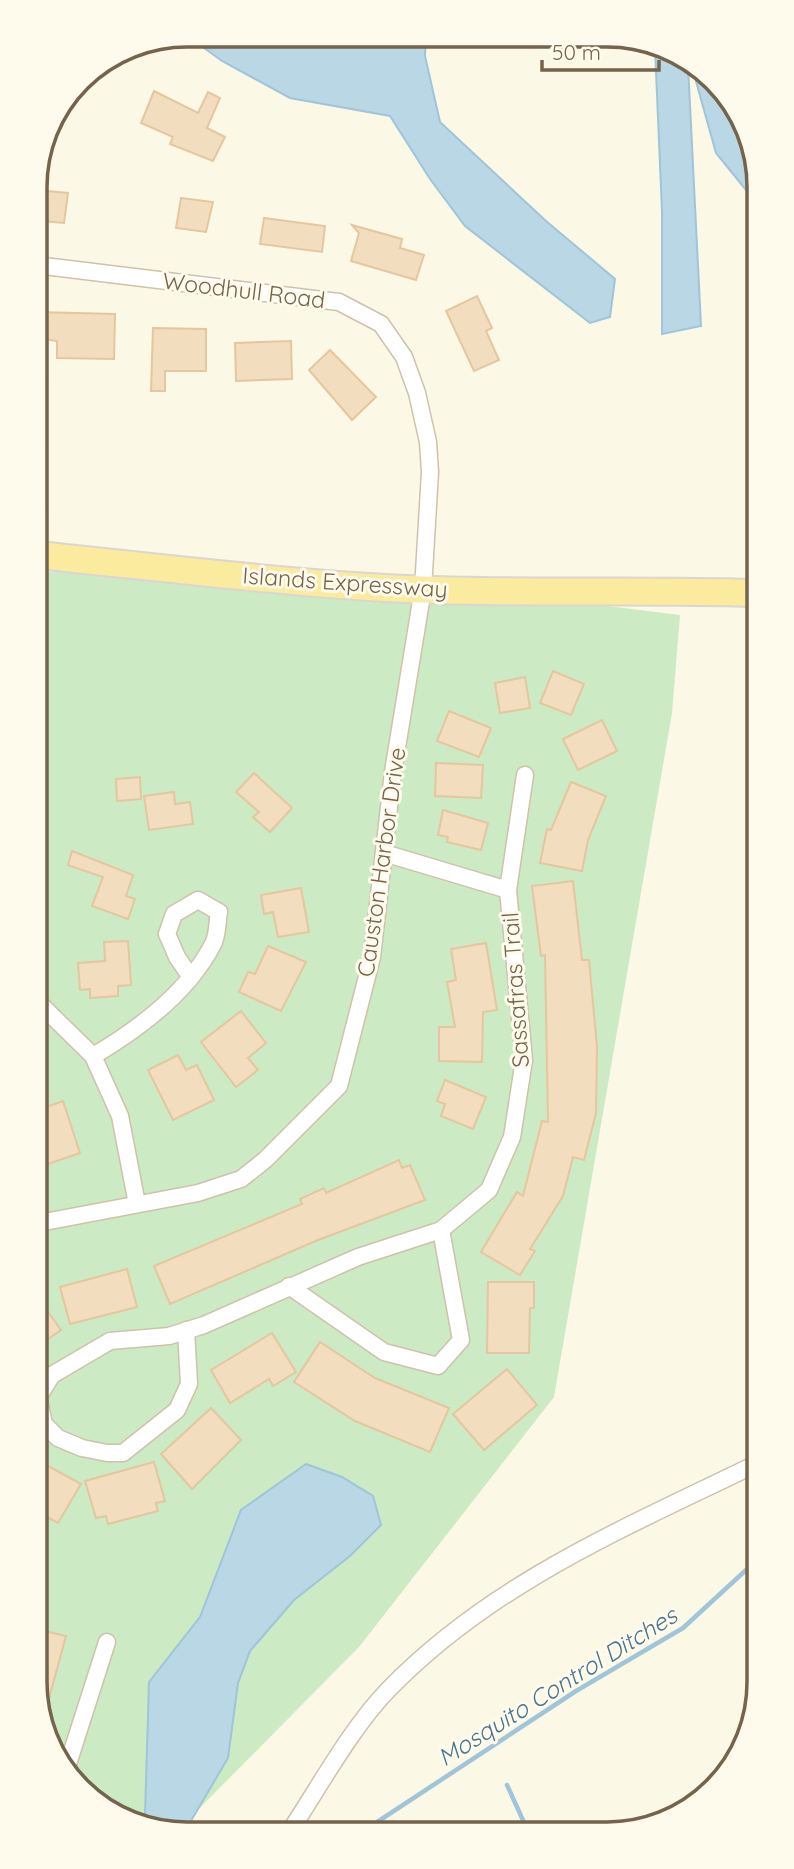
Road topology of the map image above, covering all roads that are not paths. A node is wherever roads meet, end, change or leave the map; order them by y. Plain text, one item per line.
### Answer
1 (48, 266) edge
2 (48, 556) edge
3 (747, 576) edge
4 (423, 589) junction
5 (655, 591) junction
6 (747, 593) edge
7 (525, 775) dead end
8 (384, 853) junction
9 (508, 890) junction
10 (190, 976) dead end
11 (47, 1011) edge
12 (93, 1056) junction
13 (137, 1204) junction
14 (47, 1221) edge
15 (441, 1230) junction
16 (289, 1286) junction
17 (186, 1330) junction
18 (47, 1384) edge
19 (47, 1427) edge
20 (746, 1469) edge
21 (107, 1643) dead end
22 (70, 1758) edge
23 (296, 1822) edge

1 - 4 street, Woodhull Road
2 - 4 main road, Islands Expressway
3 - 5 main road, Islands Expressway
4 - 5 main road, Islands Expressway
4 - 8 street, Causton Harbor Drive
5 - 6 main road, Islands Expressway
7 - 9 street, Sassafras Trail
8 - 9 street, Sassafras Trail
8 - 13 street, Causton Harbor Drive
9 - 15 street, Sassafras Trail
10 - 12 street
11 - 12 street
12 - 13 street
13 - 14 street, Causton Harbor Drive
15 - 16 street, Sassafras Trail
15 - 16 street
16 - 17 street, Sassafras Trail
17 - 18 street, Sassafras Trail
17 - 19 street, Sassafras Trail
20 - 23 street
21 - 22 street

